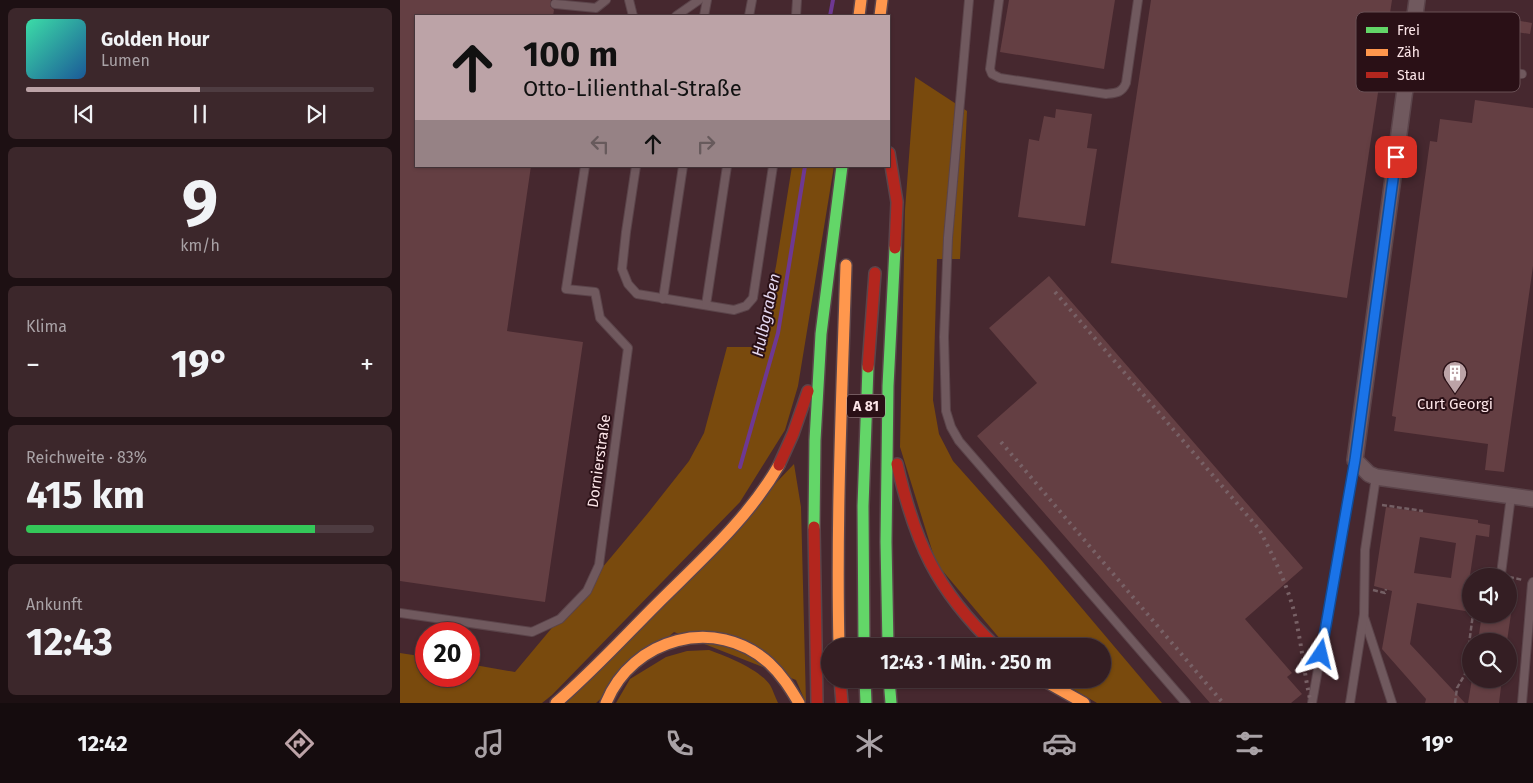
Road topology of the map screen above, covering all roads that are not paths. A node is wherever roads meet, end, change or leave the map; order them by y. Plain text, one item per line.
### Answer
1 (606, 0) edge
2 (629, 0) edge
3 (699, 0) edge
4 (707, 0) edge
5 (752, 0) edge
6 (797, 0) edge
7 (861, 0) edge
8 (882, 0) edge
9 (969, 0) edge
10 (999, 0) edge
11 (1138, 0) edge
12 (555, 4) dead end
13 (633, 15) edge
14 (677, 15) edge
15 (704, 15) edge
16 (749, 15) edge
17 (796, 15) edge
18 (859, 15) edge
19 (880, 15) edge
20 (1405, 92) edge
21 (890, 159) edge
22 (585, 167) edge
23 (636, 167) edge
24 (683, 167) edge
25 (727, 167) edge
26 (773, 167) edge
27 (842, 167) edge
28 (850, 167) edge
29 (885, 167) edge
30 (883, 184) dead end
31 (846, 223) dead end
32 (846, 255) dead end
33 (876, 265) dead end
34 (664, 299) junction
35 (706, 305) junction
36 (819, 356) junction
37 (888, 410) junction
38 (1355, 460) junction
39 (1376, 477) junction
40 (1511, 496) junction
41 (1533, 499) edge
42 (1506, 568) edge
43 (1532, 583) edge
44 (400, 613) edge
45 (1364, 614) junction
46 (839, 638) edge
47 (864, 638) edge
48 (888, 638) edge
49 (987, 638) edge
50 (841, 688) edge
51 (865, 688) edge
52 (889, 688) edge
53 (1057, 688) edge
54 (556, 703) edge
55 (606, 703) edge
56 (799, 703) edge
57 (818, 703) edge
58 (842, 703) edge
59 (866, 703) edge
60 (890, 703) edge
61 (1084, 703) edge
62 (1186, 703) edge
63 (1312, 703) edge
64 (1350, 703) edge
65 (1392, 703) edge
66 (1522, 703) edge

1 - 12 lane
2 - 13 lane
3 - 14 lane
4 - 15 lane
5 - 16 lane
6 - 17 lane
7 - 18 highway
8 - 19 highway
9 - 62 lane
10 - 11 lane
20 - 38 street
21 - 37 highway
22 - 44 lane, Dornierstraße
23 - 34 lane
24 - 34 lane
25 - 35 lane
26 - 35 lane
27 - 36 highway
28 - 31 highway
29 - 30 highway
32 - 46 highway, A 81
33 - 47 highway, A 81
34 - 35 lane
36 - 54 highway
36 - 57 highway
37 - 48 highway
37 - 49 highway
38 - 39 street
38 - 63 lane
39 - 40 street
39 - 45 lane
40 - 41 street
40 - 42 lane
43 - 66 lane
45 - 64 lane
45 - 65 lane
50 - 58 highway
51 - 59 highway
52 - 60 highway
53 - 61 highway
55 - 56 highway

